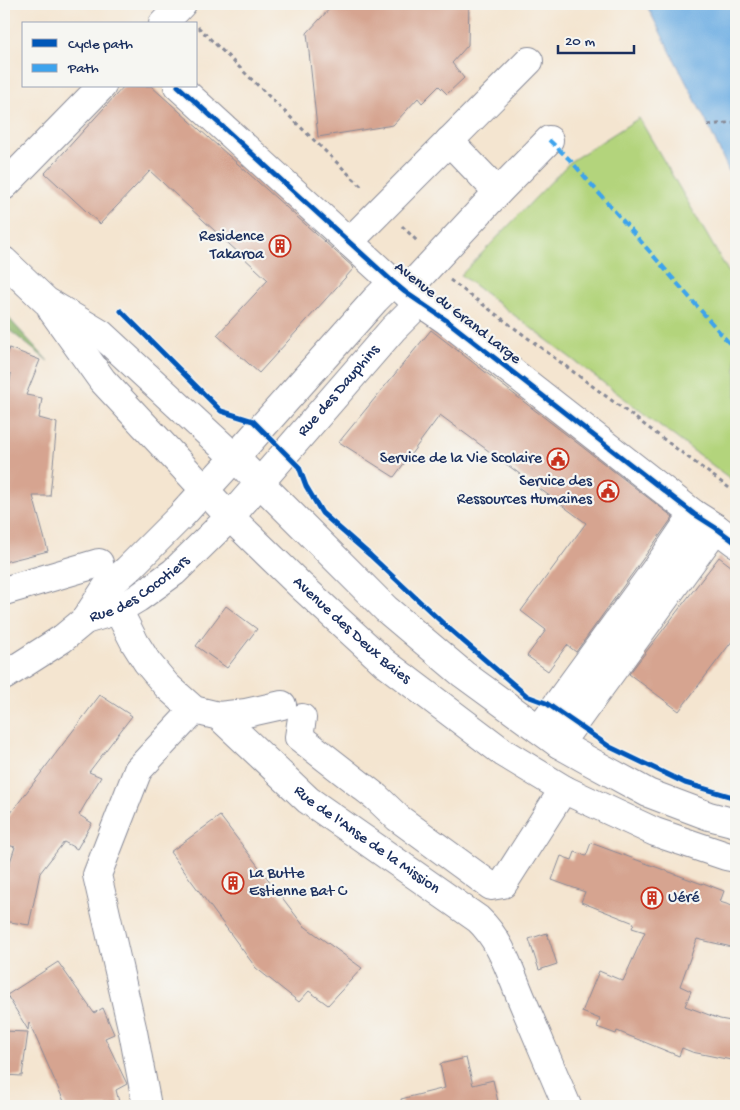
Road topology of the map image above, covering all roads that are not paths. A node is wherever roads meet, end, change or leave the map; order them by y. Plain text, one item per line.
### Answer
1 (182, 4) edge
2 (165, 22) edge
3 (529, 61) dead end
4 (100, 88) edge
5 (180, 88) edge
6 (549, 140) dead end
7 (449, 141) junction
8 (4, 186) edge
9 (498, 192) junction
10 (349, 242) junction
11 (4, 261) edge
12 (406, 292) junction
13 (46, 301) junction
14 (234, 457) junction
15 (260, 483) junction
16 (205, 489) junction
17 (230, 517) junction
18 (716, 528) edge
19 (99, 563) dead end
20 (4, 591) edge
21 (118, 610) junction
22 (84, 620) junction
23 (4, 676) edge
24 (207, 713) junction
25 (549, 736) junction
26 (565, 790) junction
27 (736, 823) edge
28 (736, 858) edge
29 (147, 1106) edge
30 (567, 1106) edge

1 - 2 street
3 - 7 street
4 - 8 street
5 - 10 street, Avenue du Grand Large
6 - 9 street
7 - 9 street
7 - 10 street
9 - 12 street
10 - 12 street, Avenue du Grand Large
11 - 13 street, Avenue des Deux Baies
12 - 14 street, Rue des Dauphins
12 - 15 street, Rue des Dauphins
12 - 18 street, Avenue du Grand Large
13 - 14 street, Avenue des Deux Baies
13 - 16 street, Avenue des Deux Baies
14 - 15 street, Avenue des Deux Baies
14 - 16 street, Rue des Dauphins
15 - 17 street, Rue des Cocotiers
15 - 25 street, Avenue des Deux Baies
16 - 17 street, Avenue des Deux Baies
16 - 22 street, Rue des Dauphins
17 - 21 street, Rue des Cocotiers
17 - 26 street, Avenue des Deux Baies
18 - 25 street
19 - 20 street
21 - 22 street, Rue des Cocotiers
21 - 24 street, Rue de l'Anse de la Mission
22 - 23 street, Rue des Cocotiers
24 - 26 street
24 - 29 street
24 - 30 street, Rue de l'Anse de la Mission
25 - 27 street, Avenue des Deux Baies
26 - 28 street, Avenue des Deux Baies

